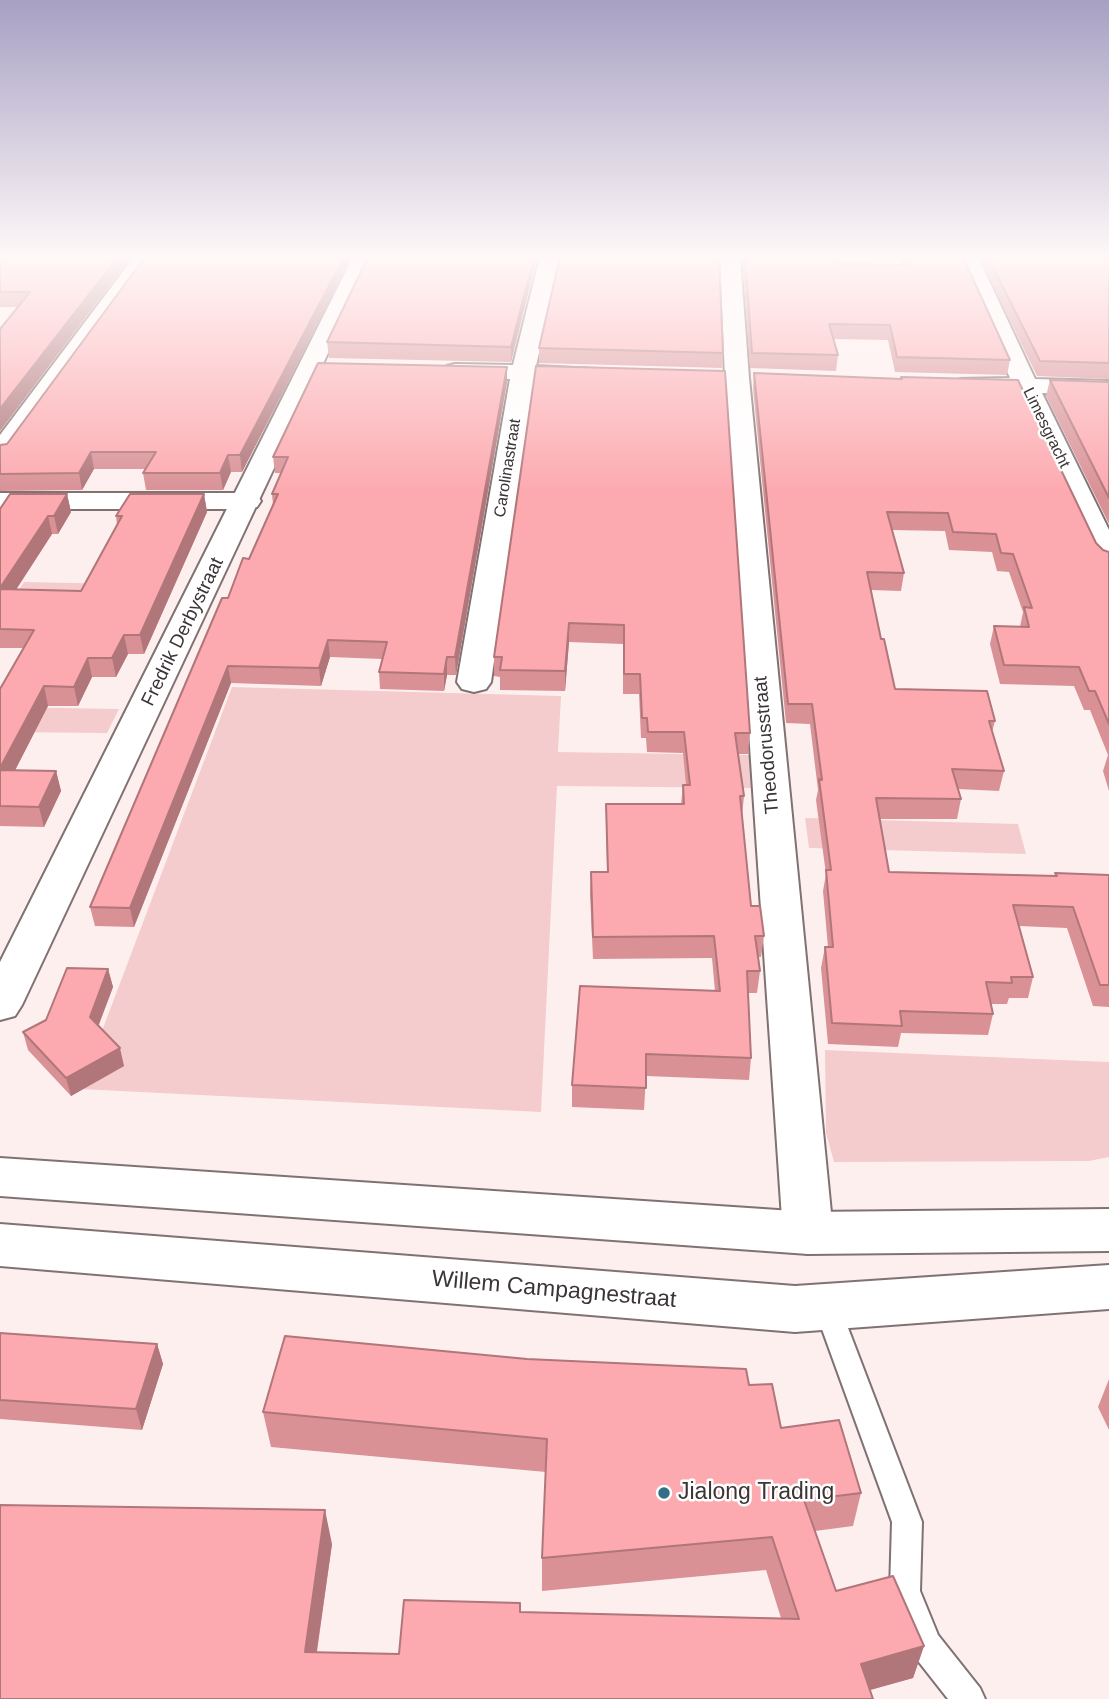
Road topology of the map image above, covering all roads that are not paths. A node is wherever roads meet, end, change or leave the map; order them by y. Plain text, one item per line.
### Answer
1 (86, 336) edge
2 (334, 336) edge
3 (531, 336) edge
4 (735, 336) edge
5 (1004, 336) edge
6 (430, 370) edge
7 (523, 372) junction
8 (603, 374) edge
9 (943, 384) edge
10 (1026, 386) junction
11 (1109, 388) edge
12 (0, 453) edge
13 (0, 501) edge
14 (247, 501) junction
15 (1109, 560) edge
16 (474, 682) dead end
17 (0, 1005) edge
18 (0, 1177) edge
19 (1109, 1230) edge
20 (808, 1233) junction
21 (0, 1245) edge
22 (1109, 1287) edge
23 (827, 1307) junction
24 (969, 1699) edge

1 - 12 street
2 - 14 street, Fredrik Derbystraat
3 - 7 street, Carolinastraat
4 - 20 street, Theodorusstraat
5 - 10 street, Limesgracht
6 - 7 street
7 - 8 street
7 - 16 street, Carolinastraat
9 - 10 street
10 - 11 street
10 - 15 street, Limesgracht
13 - 14 street
14 - 17 street, Fredrik Derbystraat
18 - 20 street
19 - 20 street
21 - 23 street, Willem Campagnestraat
22 - 23 street, Willem Campagnestraat
23 - 24 lane

